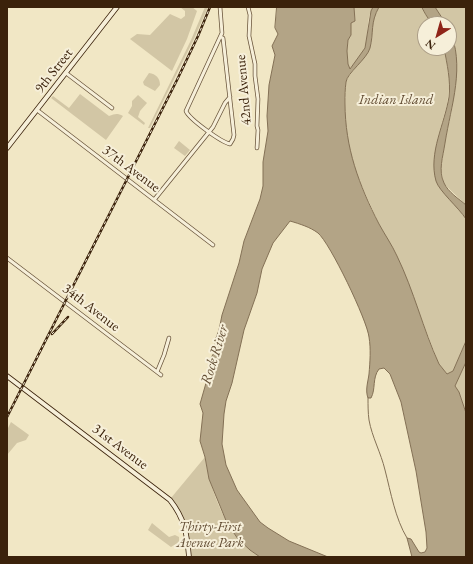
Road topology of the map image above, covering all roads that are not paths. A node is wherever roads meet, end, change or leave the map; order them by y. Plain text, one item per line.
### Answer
1 (117, 7) edge
2 (220, 7) edge
3 (248, 7) edge
4 (221, 37) junction
5 (66, 73) junction
6 (230, 97) junction
7 (112, 108) dead end
8 (37, 110) junction
9 (209, 132) junction
10 (7, 148) edge
11 (257, 148) dead end
12 (154, 200) junction
13 (213, 245) dead end
14 (7, 258) edge
15 (169, 338) dead end
16 (157, 372) junction
17 (161, 375) dead end
18 (7, 376) edge
19 (189, 557) edge

1 - 5 street, 9th Street
2 - 4 street
3 - 11 street, 42nd Avenue
4 - 6 street
4 - 9 street
5 - 7 street
5 - 8 street, 9th Street
6 - 9 street
6 - 9 street
8 - 10 street, 9th Street
8 - 12 street, 37th Avenue
9 - 12 street
12 - 13 street, 37th Avenue
14 - 16 street, 34th Avenue
15 - 16 street
16 - 17 street, 34th Avenue
18 - 19 street, 31st Avenue

